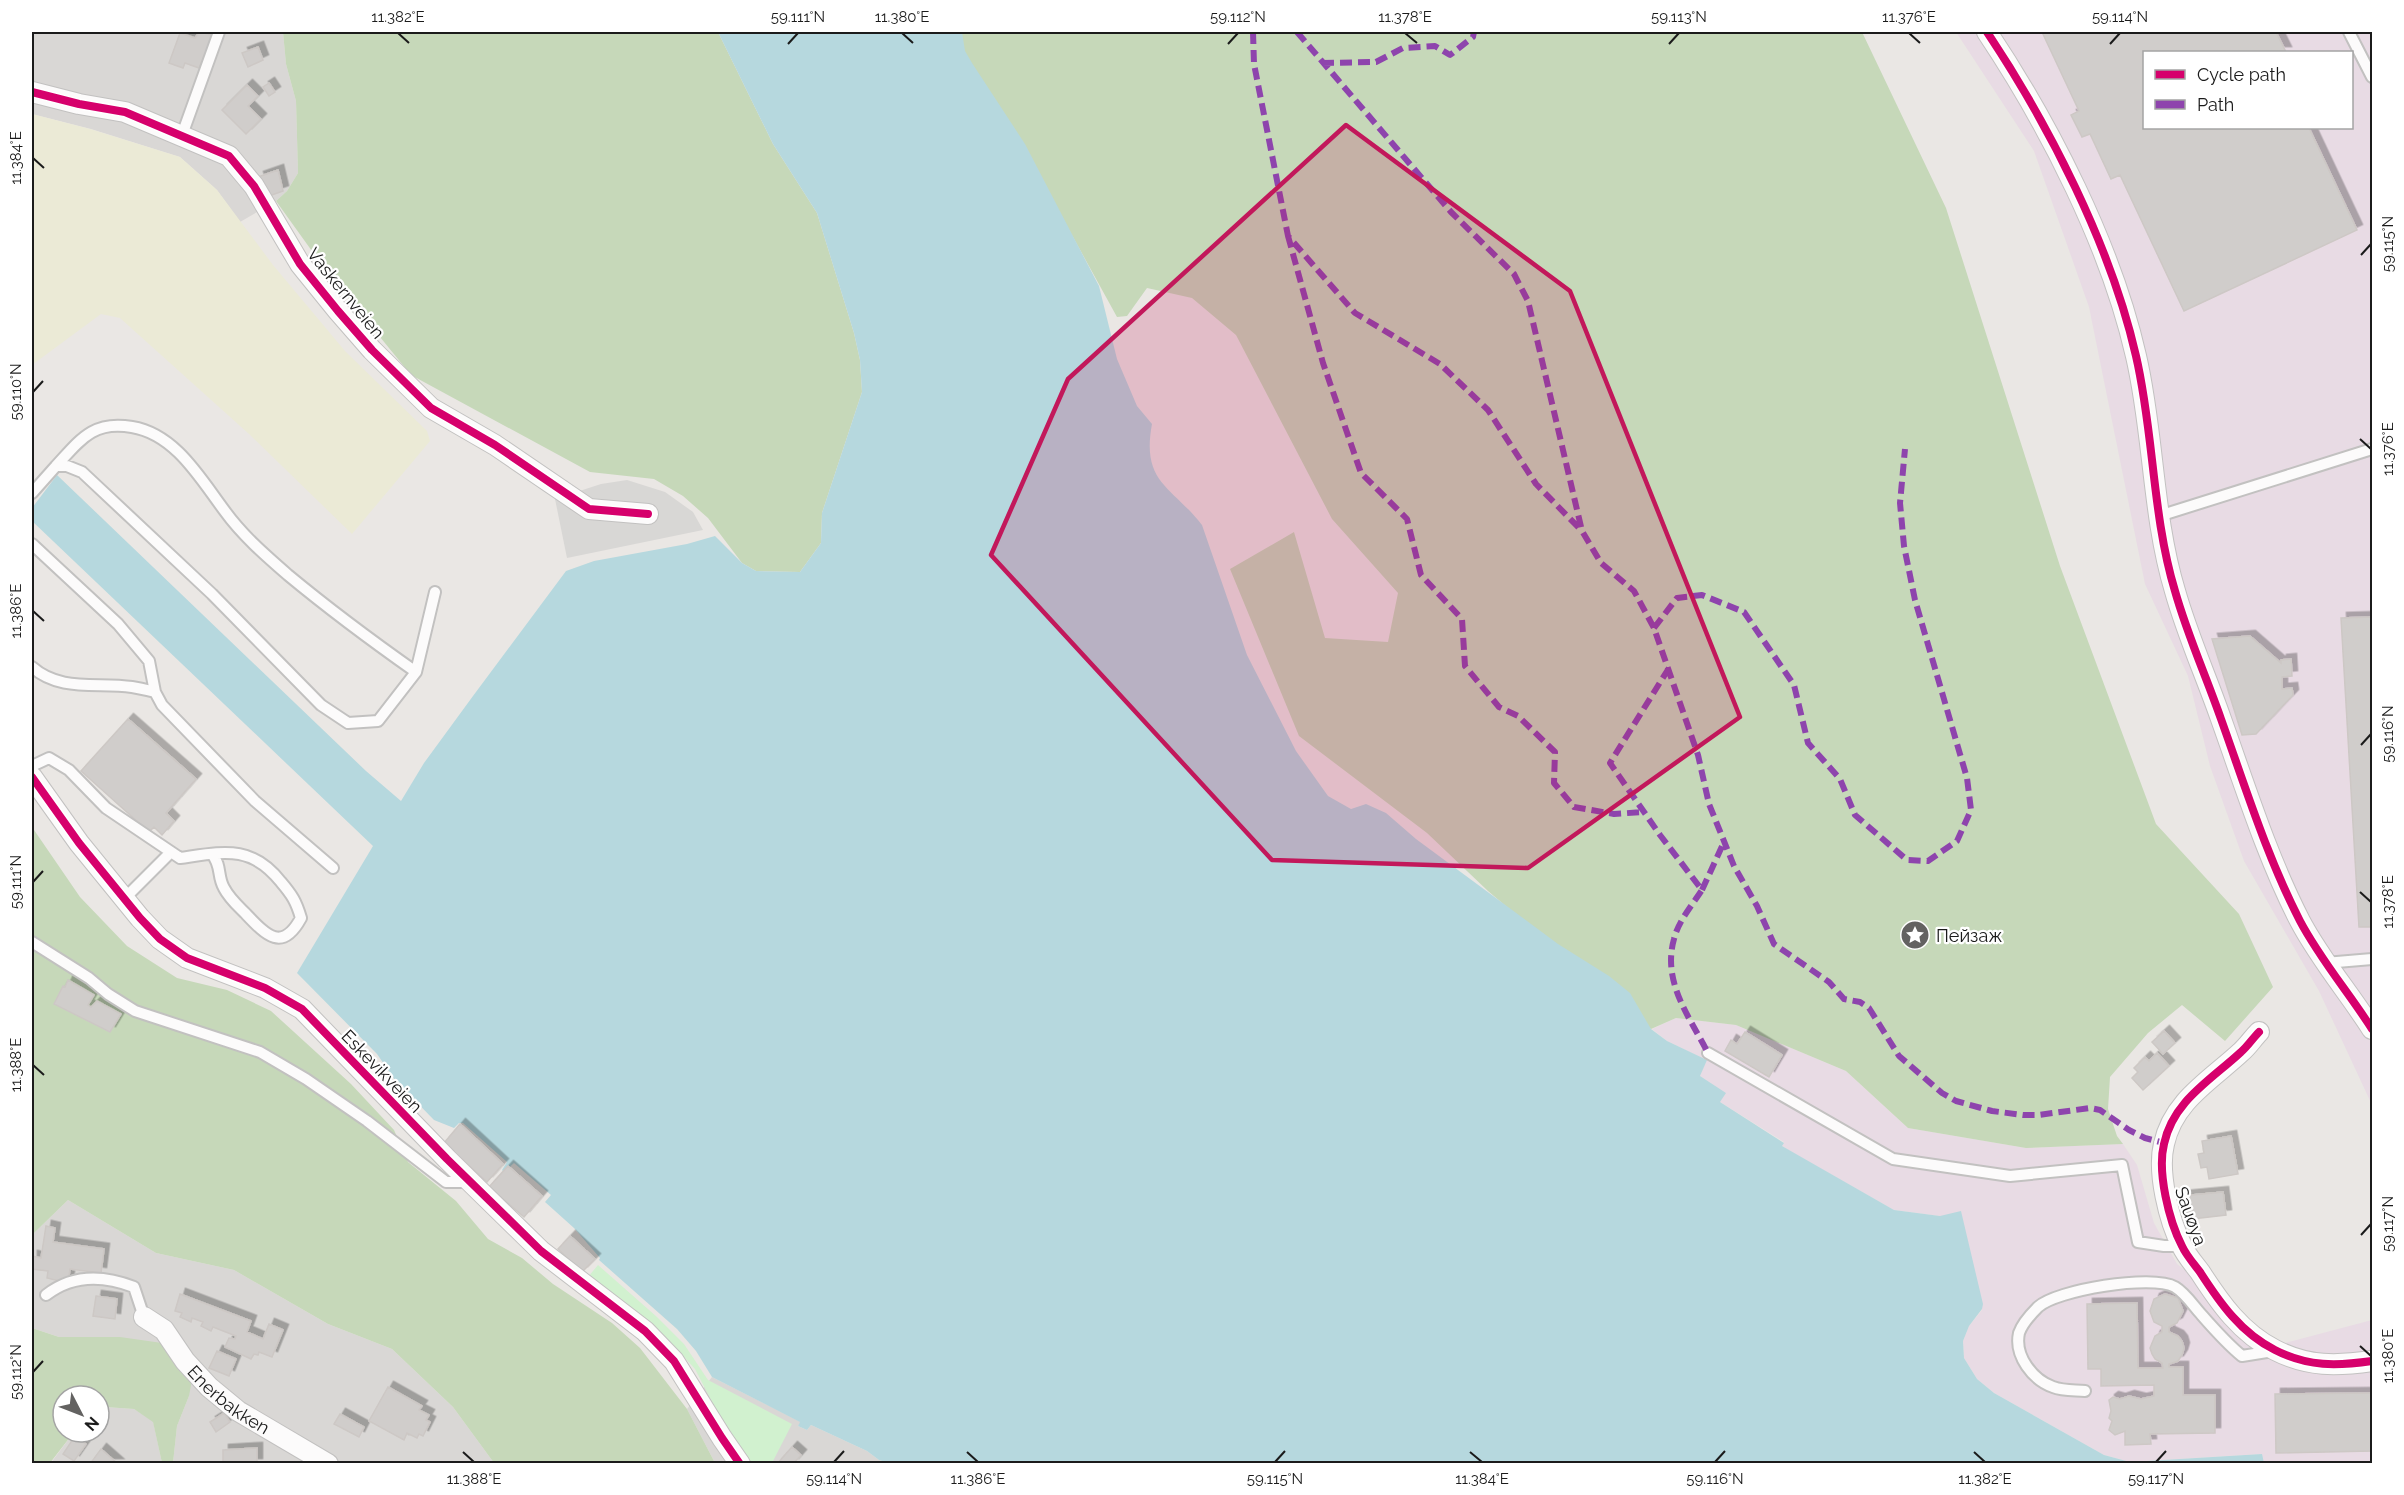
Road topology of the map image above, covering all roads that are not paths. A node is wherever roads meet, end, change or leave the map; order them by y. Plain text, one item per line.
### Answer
1 (219, 32) edge
2 (1988, 32) edge
3 (2349, 32) edge
4 (2373, 77) edge
5 (32, 92) edge
6 (182, 135) junction
7 (2373, 449) edge
8 (56, 466) junction
9 (32, 493) edge
10 (648, 514) dead end
11 (2159, 516) junction
12 (32, 544) edge
13 (435, 592) dead end
14 (32, 667) edge
15 (416, 672) junction
16 (155, 692) junction
17 (32, 766) edge
18 (32, 777) edge
19 (171, 852) junction
20 (212, 854) junction
21 (333, 868) dead end
22 (124, 899) junction
23 (32, 942) edge
24 (2373, 959) edge
25 (2325, 963) junction
26 (2373, 1029) edge
27 (2259, 1032) dead end
28 (1708, 1053) dead end
29 (469, 1182) junction
30 (2181, 1246) junction
31 (46, 1295) dead end
32 (144, 1317) joint
33 (2276, 1351) junction
34 (2373, 1361) edge
35 (2085, 1391) dead end
36 (328, 1464) edge
37 (740, 1464) edge

1 - 6 lane
2 - 11 street
3 - 4 lane
5 - 6 street, Vaskernveien
6 - 10 street, Vaskernveien
7 - 11 lane
8 - 9 lane
8 - 15 lane
8 - 15 lane
11 - 25 street
12 - 16 lane
13 - 15 lane
14 - 16 lane
16 - 21 lane
17 - 19 lane
18 - 22 street, Eskevikveien
19 - 20 lane
19 - 22 lane
20 - 20 lane
22 - 29 street, Eskevikveien
23 - 29 lane
24 - 25 lane
25 - 26 street
27 - 30 street, Sauøya
28 - 30 lane
29 - 37 street, Eskevikveien
30 - 33 street, Sauøya
31 - 32 lane
32 - 36 street, Enerbakken
33 - 34 street, Sauøya
33 - 35 lane

